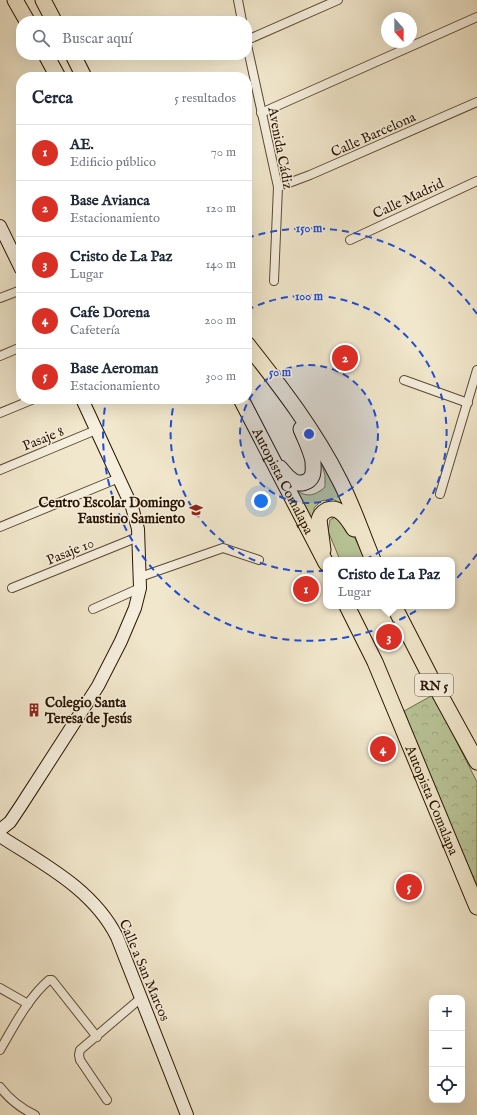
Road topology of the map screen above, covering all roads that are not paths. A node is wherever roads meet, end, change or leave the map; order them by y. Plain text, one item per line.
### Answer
1 (15, 0) edge
2 (43, 0) edge
3 (238, 0) edge
4 (338, 0) edge
5 (24, 16) edge
6 (51, 16) edge
7 (241, 16) edge
8 (477, 17) edge
9 (252, 38) edge
10 (49, 60) edge
11 (76, 60) edge
12 (250, 60) edge
13 (55, 72) edge
14 (82, 72) edge
15 (477, 102) edge
16 (261, 113) junction
17 (477, 181) edge
18 (278, 187) junction
19 (0, 226) edge
20 (3, 240) edge
21 (350, 240) dead end
22 (16, 261) edge
23 (274, 281) dead end
24 (16, 292) edge
25 (0, 298) edge
26 (16, 349) edge
27 (252, 350) edge
28 (0, 356) edge
29 (477, 370) edge
30 (404, 380) dead end
31 (282, 388) junction
32 (468, 403) junction
33 (22, 404) edge
34 (84, 404) edge
35 (244, 404) edge
36 (0, 413) edge
37 (96, 430) junction
38 (260, 437) junction
39 (0, 470) edge
40 (119, 478) junction
41 (440, 494) dead end
42 (0, 527) edge
43 (138, 537) junction
44 (371, 555) edge
45 (324, 557) edge
46 (323, 558) edge
47 (259, 560) dead end
48 (140, 582) junction
49 (12, 588) dead end
50 (93, 609) dead end
51 (348, 609) edge
52 (396, 609) edge
53 (477, 762) edge
54 (0, 830) edge
55 (0, 836) edge
56 (477, 907) edge
57 (0, 988) edge
58 (142, 998) junction
59 (28, 1004) junction
60 (97, 1037) junction
61 (0, 1050) edge
62 (0, 1088) edge
63 (107, 1100) dead end
64 (35, 1115) edge
65 (187, 1115) edge

1 - 5 highway
2 - 6 highway
3 - 7 street
4 - 9 street
8 - 16 street
10 - 13 highway
11 - 14 highway
12 - 16 street, Avenida Cádiz
15 - 18 street, Calle Barcelona
16 - 18 street, Avenida Cádiz
17 - 21 street, Calle Madrid
18 - 23 street, Avenida Cádiz
19 - 20 main road
20 - 22 main road
24 - 25 street
26 - 28 street
27 - 31 highway
29 - 32 street
30 - 32 street
31 - 38 highway
31 - 44 highway
32 - 41 street
33 - 36 street
34 - 37 main road
35 - 38 highway, Autopista Comalapa
37 - 39 street, Pasaje 8
37 - 40 main road
38 - 46 highway, Autopista Comalapa
40 - 42 street
40 - 43 main road
43 - 48 main road
43 - 49 street, Pasaje 10
44 - 45 highway
47 - 48 street
48 - 50 street
48 - 54 main road
51 - 56 highway, Autopista Comalapa
52 - 53 highway, RN 5
55 - 58 main road, Calle a San Marcos
57 - 59 street
58 - 60 street
58 - 65 main road, Calle a San Marcos
59 - 60 street
59 - 61 street
60 - 63 street
62 - 64 street

